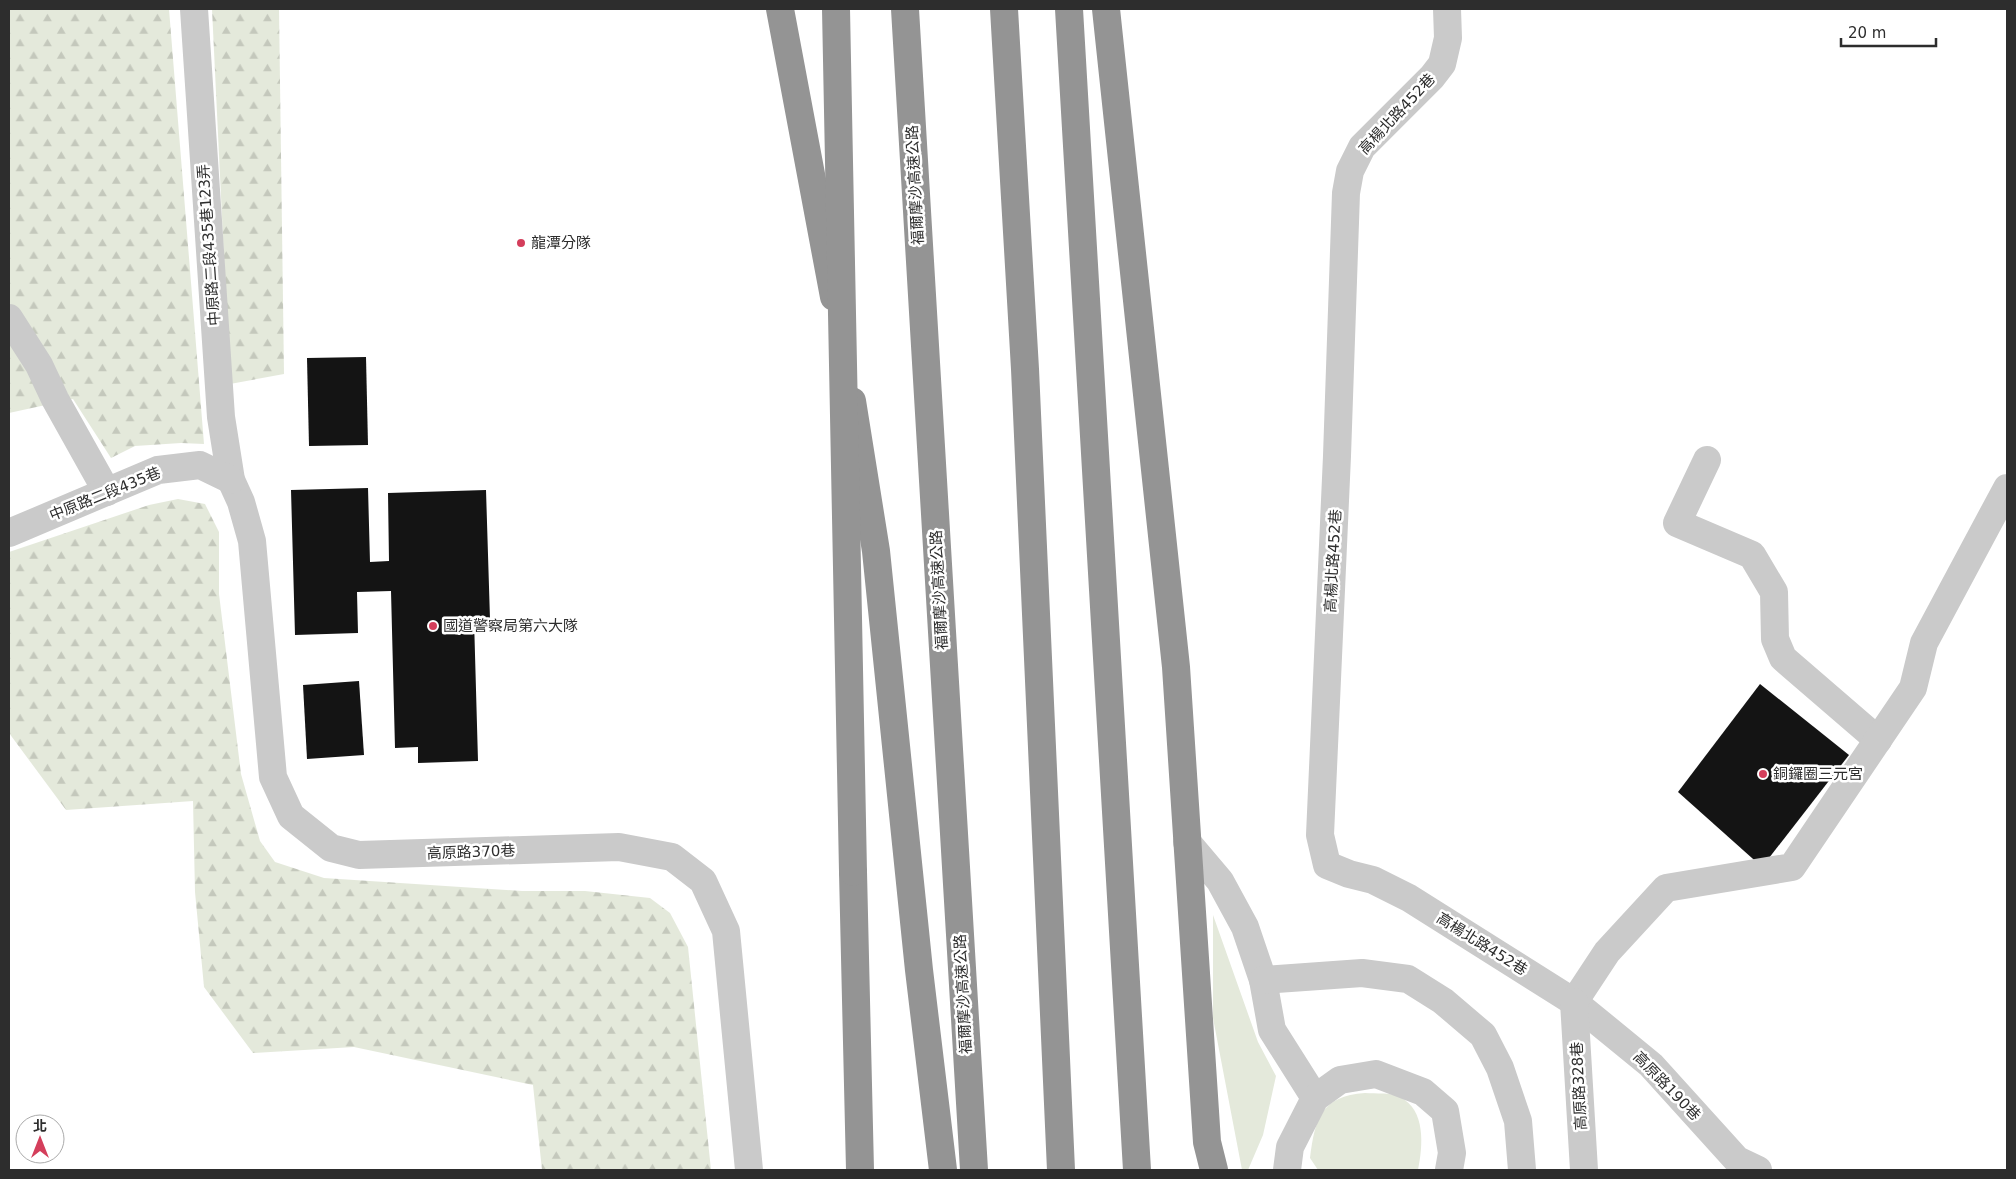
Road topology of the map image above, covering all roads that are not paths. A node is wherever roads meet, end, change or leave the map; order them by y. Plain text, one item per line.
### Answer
1 (194, 9) edge
2 (780, 9) edge
3 (836, 9) edge
4 (905, 9) edge
5 (1004, 9) edge
6 (1070, 9) edge
7 (1106, 9) edge
8 (1447, 9) edge
9 (9, 318) edge
10 (1707, 460) dead end
11 (231, 480) junction
12 (2007, 488) edge
13 (107, 492) junction
14 (9, 533) edge
15 (1878, 740) junction
16 (1187, 842) junction
17 (1263, 980) junction
18 (1574, 1002) junction
19 (1203, 1074) junction
20 (1315, 1098) junction
21 (749, 1170) edge
22 (860, 1170) edge
23 (943, 1170) edge
24 (974, 1170) edge
25 (1061, 1170) edge
26 (1137, 1170) edge
27 (1194, 1170) edge
28 (1214, 1170) edge
29 (1287, 1170) edge
30 (1448, 1170) edge
31 (1522, 1170) edge
32 (1584, 1170) edge
33 (1758, 1170) edge

1 - 11 street, 中原路二段435巷123弄
2 - 23 highway
3 - 22 highway, bridge
4 - 24 highway, 福爾摩沙高速公路
5 - 25 highway
6 - 26 highway
7 - 16 highway
8 - 18 street, 高楊北路452巷
9 - 13 street
10 - 15 street
11 - 13 street, 中原路二段435巷
11 - 21 street, 高原路370巷
12 - 15 street
13 - 14 street, 中原路二段435巷
15 - 18 street
16 - 17 street
16 - 19 highway
17 - 20 street
17 - 31 street
18 - 32 street, 高原路328巷
18 - 33 street, 高原路190巷
19 - 27 highway
19 - 28 highway
20 - 29 street
20 - 30 street

